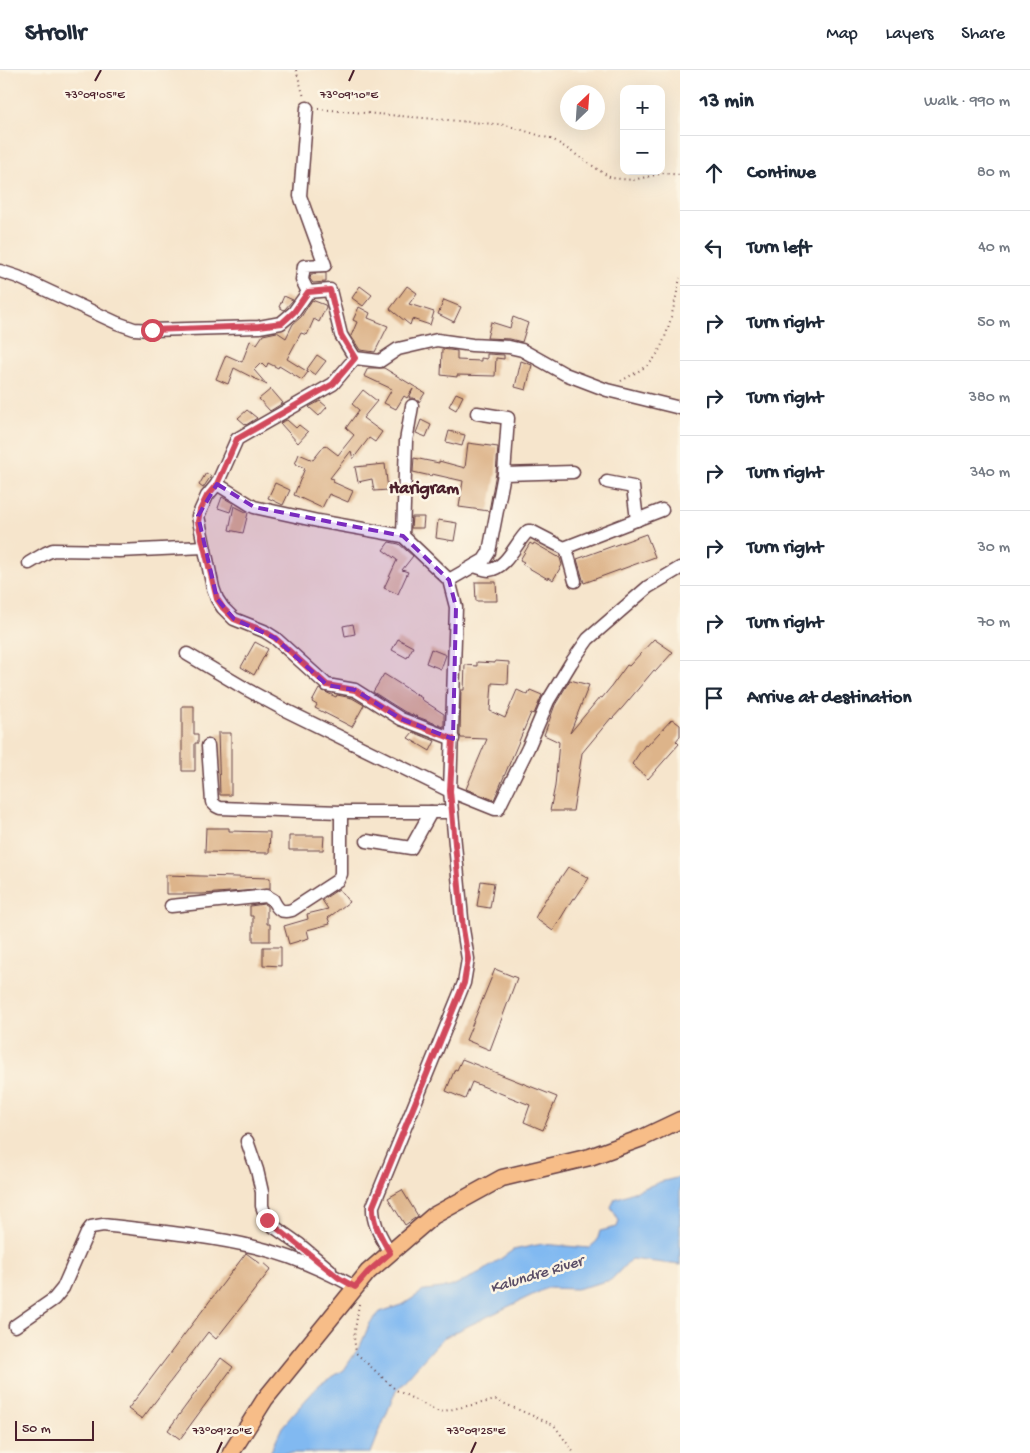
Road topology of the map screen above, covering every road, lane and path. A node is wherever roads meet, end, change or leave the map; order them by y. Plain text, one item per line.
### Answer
1 (296, 70) edge
2 (307, 108) junction
3 (680, 176) edge
4 (0, 271) edge
5 (680, 278) edge
6 (308, 292) junction
7 (355, 358) junction
8 (607, 390) junction
9 (412, 406) dead end
10 (680, 408) edge
11 (477, 413) dead end
12 (573, 472) dead end
13 (504, 474) junction
14 (607, 482) dead end
15 (217, 484) junction
16 (662, 510) dead end
17 (637, 520) junction
18 (403, 536) junction
19 (204, 547) junction
20 (566, 548) junction
21 (29, 563) dead end
22 (474, 566) junction
23 (680, 568) edge
24 (449, 580) junction
25 (575, 581) dead end
26 (187, 654) dead end
27 (453, 739) junction
28 (208, 746) dead end
29 (450, 791) junction
30 (340, 812) junction
31 (431, 812) junction
32 (452, 812) junction
33 (367, 841) dead end
34 (171, 906) dead end
35 (680, 1120) edge
36 (247, 1141) dead end
37 (390, 1253) junction
38 (339, 1278) junction
39 (355, 1287) junction
40 (359, 1303) dead end
41 (15, 1326) dead end
42 (231, 1453) edge
43 (574, 1453) edge

1 - 2 path
2 - 3 path
2 - 6 street
4 - 6 street
5 - 8 path
6 - 7 street
7 - 8 street
7 - 15 street
8 - 10 street
9 - 18 street
11 - 13 street
12 - 13 street
13 - 22 street
14 - 17 street
15 - 18 street
15 - 19 street
16 - 17 street
17 - 20 street
18 - 24 street
19 - 21 street
19 - 27 street
20 - 22 street
20 - 25 street
22 - 24 street
23 - 29 street
24 - 27 street
26 - 29 street
27 - 29 street
28 - 30 street
29 - 32 street
30 - 31 street
30 - 34 street
31 - 32 street
31 - 33 street
32 - 37 street
35 - 37 main road
36 - 38 street
37 - 39 main road
38 - 39 street
38 - 41 street
39 - 42 main road
40 - 43 path

